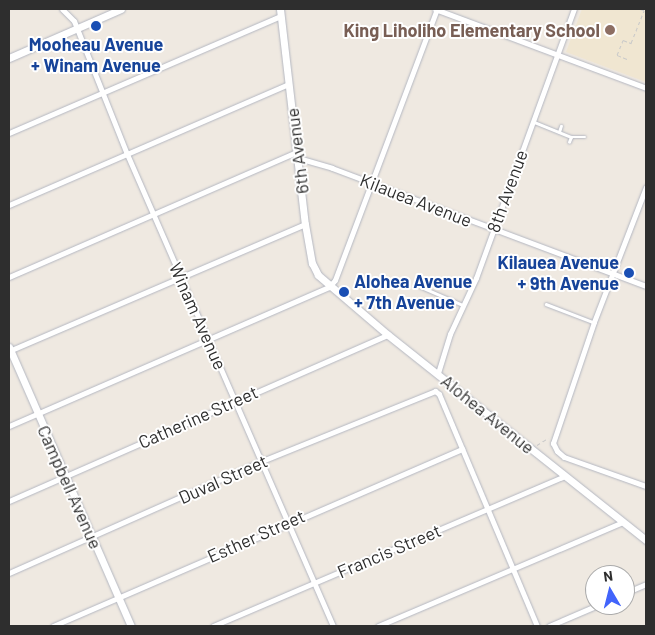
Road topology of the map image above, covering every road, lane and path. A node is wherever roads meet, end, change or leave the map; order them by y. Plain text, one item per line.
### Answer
1 (62, 9) edge
2 (121, 9) edge
3 (436, 9) edge
4 (574, 9) edge
5 (640, 9) edge
6 (280, 12) edge
7 (76, 28) junction
8 (557, 55) junction
9 (9, 58) edge
10 (627, 59) dead end
11 (288, 84) junction
12 (646, 88) edge
13 (102, 92) junction
14 (533, 122) junction
15 (561, 126) dead end
16 (559, 132) junction
17 (9, 133) edge
18 (584, 136) dead end
19 (571, 137) junction
20 (569, 142) dead end
21 (127, 154) junction
22 (297, 155) junction
23 (371, 184) junction
24 (646, 187) edge
25 (9, 205) edge
26 (154, 214) junction
27 (305, 224) junction
28 (493, 230) junction
29 (613, 273) junction
30 (9, 277) edge
31 (181, 277) junction
32 (646, 286) edge
33 (329, 287) junction
34 (421, 287) dead end
35 (546, 304) dead end
36 (463, 305) junction
37 (594, 322) junction
38 (388, 335) junction
39 (209, 340) junction
40 (9, 349) edge
41 (438, 373) junction
42 (235, 400) junction
43 (37, 414) junction
44 (9, 426) edge
45 (543, 439) dead end
46 (462, 449) junction
47 (533, 450) junction
48 (262, 461) junction
49 (66, 476) junction
50 (564, 476) junction
51 (646, 486) edge
52 (9, 500) edge
53 (487, 509) junction
54 (288, 522) junction
55 (623, 522) junction
56 (92, 537) junction
57 (646, 540) edge
58 (512, 569) junction
59 (9, 573) edge
60 (314, 582) junction
61 (118, 598) junction
62 (585, 611) edge
63 (53, 626) edge
64 (131, 626) edge
65 (213, 626) edge
66 (333, 626) edge
67 (378, 626) edge
68 (537, 626) edge
69 (549, 626) edge

1 - 7 street, Winam Avenue
2 - 7 street
3 - 8 street
3 - 23 street
4 - 8 street, 8th Avenue
5 - 10 path
6 - 11 street, 6th Avenue
6 - 13 street
7 - 9 street
7 - 13 street, Winam Avenue
8 - 12 street
8 - 14 street, 8th Avenue
11 - 21 street
11 - 22 street, 6th Avenue
13 - 17 street
13 - 21 street, Winam Avenue
14 - 16 lane
14 - 28 street, 8th Avenue
15 - 16 lane
16 - 19 lane
18 - 19 lane
19 - 20 lane
21 - 25 street
21 - 26 street, Winam Avenue
22 - 23 street, Kilauea Avenue
22 - 26 street
22 - 27 street, 6th Avenue
23 - 28 street, Kilauea Avenue
23 - 33 street
24 - 29 street
26 - 30 street
26 - 31 street, Winam Avenue
27 - 31 street
27 - 33 street, 6th Avenue
28 - 29 street, Kilauea Avenue
28 - 36 street, 8th Avenue
29 - 32 street, Kilauea Avenue
29 - 37 street
31 - 39 street, Winam Avenue
31 - 40 street
33 - 38 street, Alohea Avenue
33 - 39 street
34 - 36 lane
35 - 37 lane
36 - 41 street, 8th Avenue
37 - 51 street
38 - 41 street, Alohea Avenue
38 - 42 street, Catherine Street
39 - 42 street, Winam Avenue
39 - 43 street
40 - 43 street, Campbell Avenue
41 - 47 street, Alohea Avenue
42 - 48 street, Winam Avenue
42 - 49 street, Catherine Street
43 - 44 street
43 - 49 street, Campbell Avenue
45 - 47 path
46 - 48 street, Duval Street
46 - 53 street
46 - 54 street, Esther Street
47 - 50 street, Alohea Avenue
48 - 54 street, Winam Avenue
48 - 56 street, Duval Street
49 - 52 street, Catherine Street
49 - 56 street, Campbell Avenue
50 - 53 street, Francis Street
50 - 55 street, Alohea Avenue
53 - 58 street
53 - 60 street, Francis Street
54 - 60 street, Winam Avenue
54 - 61 street, Esther Street
55 - 57 street, Alohea Avenue
55 - 58 street
56 - 59 street, Duval Street
56 - 61 street, Campbell Avenue
58 - 67 street
58 - 68 street
60 - 65 street, Francis Street
60 - 66 street, Winam Avenue
61 - 63 street, Esther Street
61 - 64 street, Campbell Avenue
62 - 69 street

